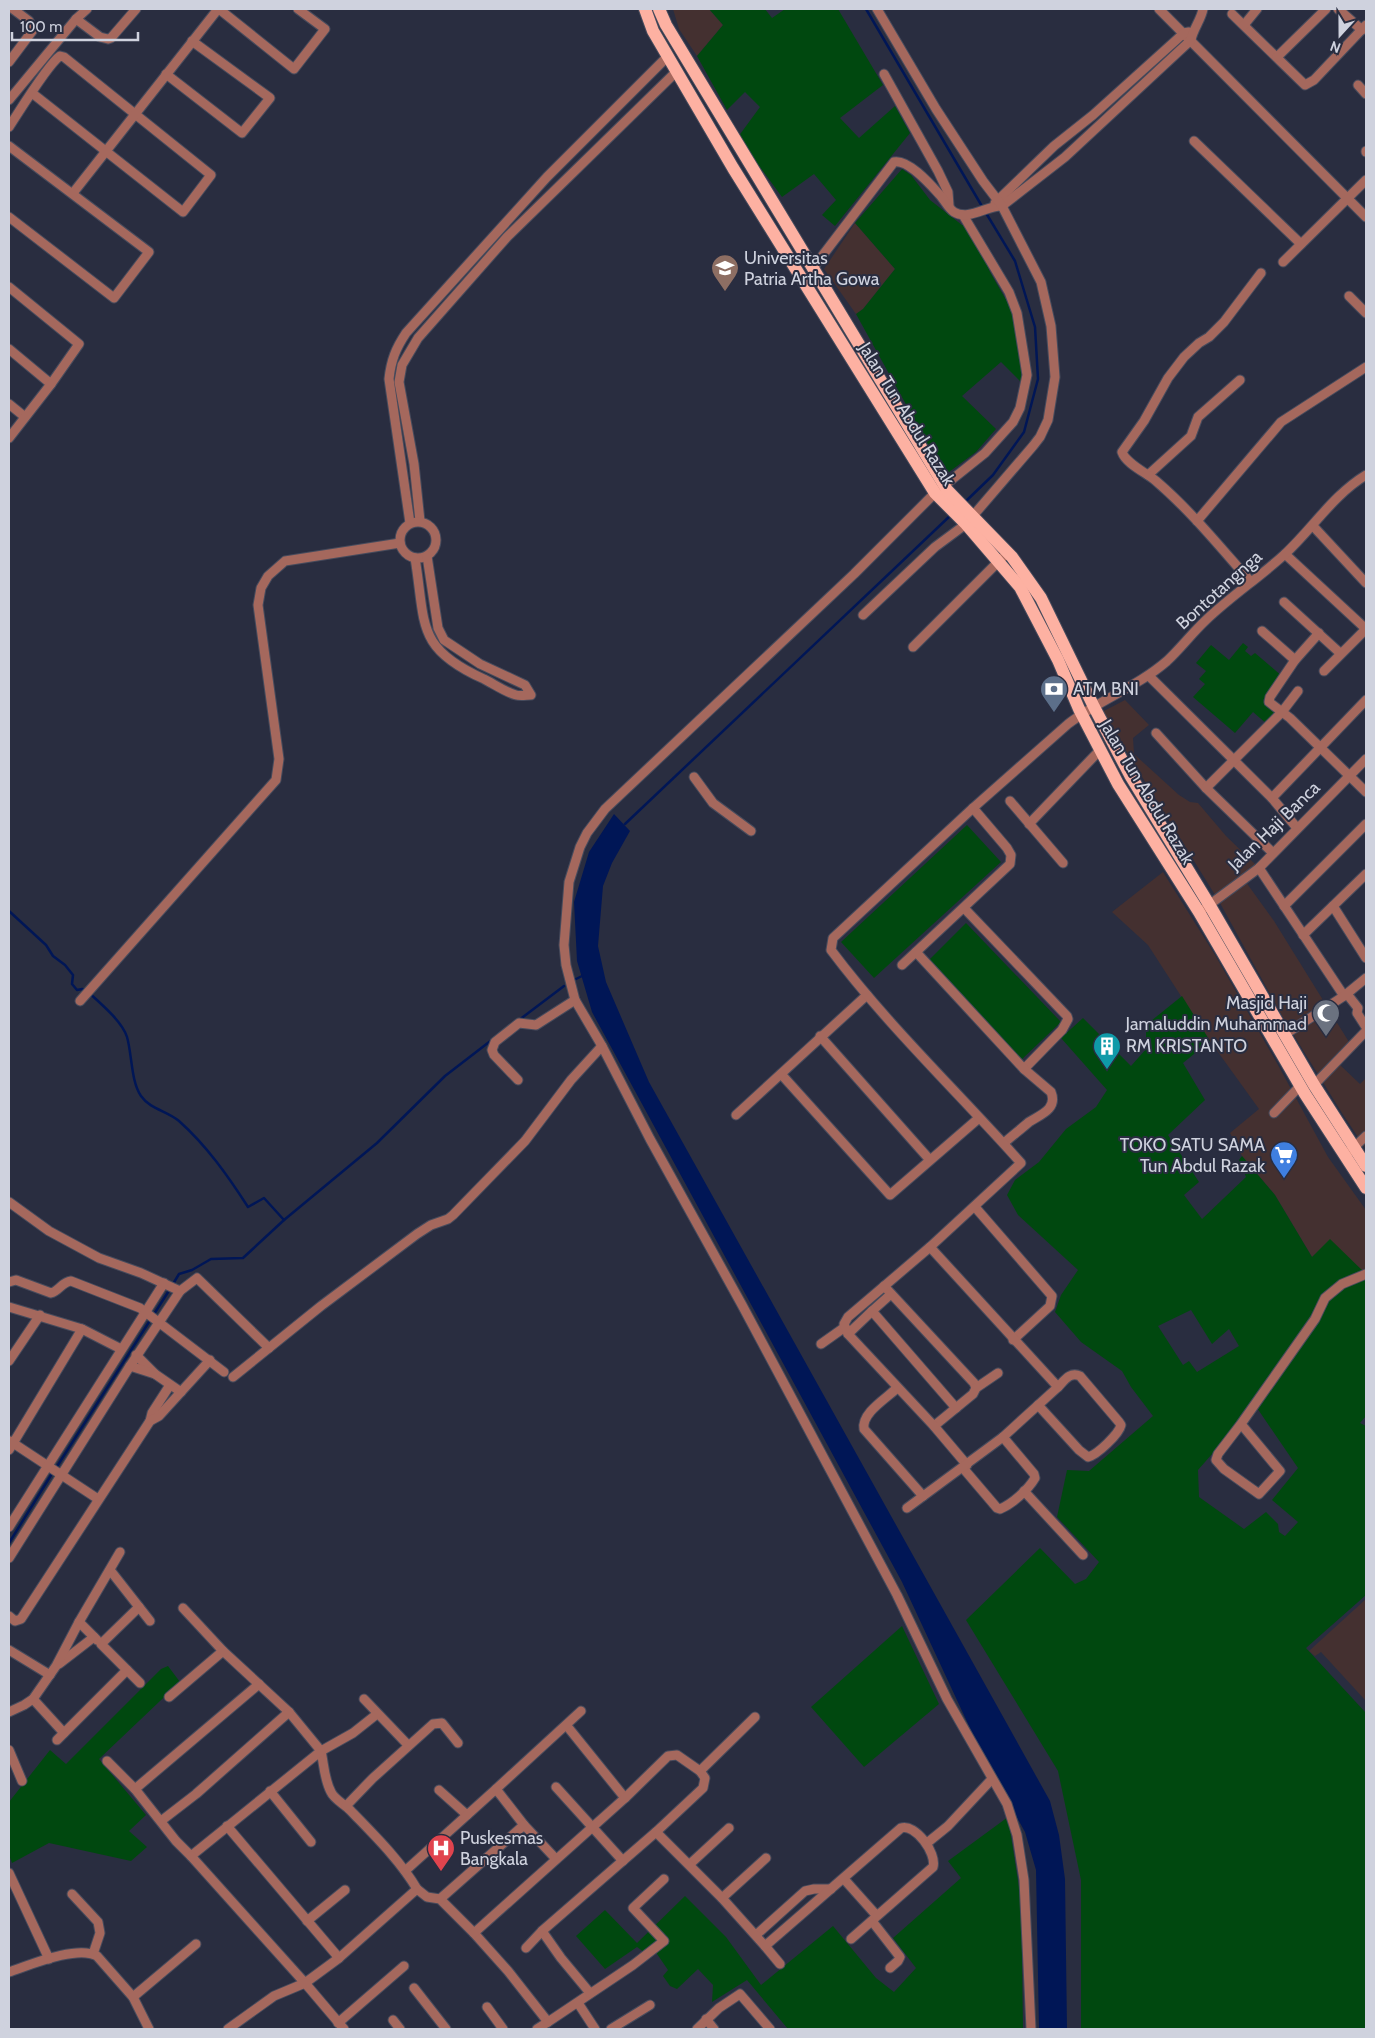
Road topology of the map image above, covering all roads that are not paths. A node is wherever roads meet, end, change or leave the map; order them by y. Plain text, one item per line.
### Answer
1 (13, 9) edge
2 (87, 9) edge
3 (136, 9) edge
4 (218, 9) edge
5 (298, 9) edge
6 (645, 9) edge
7 (659, 9) edge
8 (877, 9) edge
9 (1158, 9) edge
10 (1203, 9) edge
11 (1257, 9) edge
12 (1326, 9) edge
13 (1338, 9) edge
14 (1232, 14) dead end
15 (76, 19) junction
16 (1244, 25) junction
17 (1364, 28) edge
18 (1189, 35) junction
19 (192, 41) junction
20 (668, 56) junction
21 (1277, 57) junction
22 (9, 62) edge
23 (676, 72) junction
24 (166, 74) junction
25 (884, 74) dead end
26 (1358, 85) dead end
27 (32, 93) junction
28 (1366, 94) edge
29 (9, 100) edge
30 (136, 114) junction
31 (9, 127) edge
32 (1194, 141) dead end
33 (9, 146) edge
34 (1054, 146) junction
35 (107, 151) junction
36 (1065, 157) junction
37 (1366, 180) edge
38 (74, 194) junction
39 (1347, 197) junction
40 (996, 204) junction
41 (949, 206) junction
42 (965, 215) junction
43 (9, 217) edge
44 (1366, 217) edge
45 (1301, 244) junction
46 (1283, 262) dead end
47 (813, 268) junction
48 (1261, 273) dead end
49 (9, 287) edge
50 (1349, 296) dead end
51 (1366, 313) edge
52 (9, 349) edge
53 (1366, 367) edge
54 (1240, 380) dead end
55 (51, 384) junction
56 (9, 404) edge
57 (25, 417) junction
58 (9, 438) edge
59 (1148, 475) junction
60 (1366, 475) edge
61 (941, 492) junction
62 (967, 518) junction
63 (1197, 520) junction
64 (420, 521) junction
65 (410, 523) junction
66 (1313, 526) junction
67 (400, 544) junction
68 (1285, 554) junction
69 (427, 556) junction
70 (1003, 557) junction
71 (415, 558) junction
72 (1251, 582) junction
73 (1366, 582) edge
74 (1284, 602) dead end
75 (863, 615) dead end
76 (1366, 629) edge
77 (1262, 631) dead end
78 (1319, 633) junction
79 (913, 647) dead end
80 (1340, 654) junction
81 (1295, 660) junction
82 (1324, 670) dead end
83 (1149, 676) junction
84 (1298, 692) dead end
85 (1366, 700) edge
86 (1094, 707) junction
87 (1282, 712) junction
88 (1081, 713) junction
89 (1156, 733) dead end
90 (1321, 748) junction
91 (1100, 750) junction
92 (1366, 759) edge
93 (1234, 762) junction
94 (694, 777) dead end
95 (1349, 777) junction
96 (1206, 788) junction
97 (1366, 792) edge
98 (1272, 798) junction
99 (1010, 801) dead end
100 (973, 808) junction
101 (1029, 824) junction
102 (1366, 824) edge
103 (1297, 828) junction
104 (751, 831) dead end
105 (1273, 854) junction
106 (1063, 863) dead end
107 (1259, 868) junction
108 (1364, 880) edge
109 (1284, 906) junction
110 (1333, 906) junction
111 (964, 908) junction
112 (1204, 909) junction
113 (1303, 935) junction
114 (916, 952) junction
115 (1366, 958) edge
116 (902, 965) dead end
117 (1366, 978) edge
118 (867, 994) junction
119 (1346, 995) junction
120 (575, 1000) junction
121 (80, 1001) dead end
122 (1366, 1027) edge
123 (1366, 1031) edge
124 (1284, 1035) junction
125 (820, 1036) junction
126 (602, 1046) junction
127 (1024, 1069) junction
128 (780, 1074) junction
129 (518, 1080) dead end
130 (1314, 1085) junction
131 (1300, 1086) junction
132 (1274, 1113) dead end
133 (736, 1115) dead end
134 (979, 1118) junction
135 (1366, 1136) edge
136 (1004, 1143) junction
137 (1349, 1151) junction
138 (930, 1160) junction
139 (1366, 1166) edge
140 (1366, 1188) edge
141 (890, 1195) junction
142 (9, 1202) edge
143 (882, 1203) dead end
144 (975, 1207) junction
145 (930, 1247) junction
146 (1366, 1274) edge
147 (9, 1282) edge
148 (164, 1283) junction
149 (884, 1286) junction
150 (180, 1291) junction
151 (891, 1294) junction
152 (9, 1307) edge
153 (872, 1311) junction
154 (146, 1312) junction
155 (40, 1315) junction
156 (159, 1322) junction
157 (82, 1329) junction
158 (846, 1330) junction
159 (1013, 1340) junction
160 (820, 1344) dead end
161 (269, 1348) junction
162 (122, 1350) junction
163 (136, 1356) junction
164 (210, 1360) junction
165 (9, 1361) edge
166 (130, 1366) junction
167 (998, 1373) dead end
168 (155, 1374) junction
169 (170, 1385) junction
170 (1058, 1387) junction
171 (897, 1388) junction
172 (976, 1388) junction
173 (181, 1392) junction
174 (1038, 1405) junction
175 (956, 1408) junction
176 (150, 1421) junction
177 (1241, 1424) junction
178 (934, 1426) junction
179 (1003, 1438) junction
180 (10, 1445) edge
181 (47, 1465) junction
182 (965, 1467) junction
183 (61, 1474) junction
184 (1024, 1491) junction
185 (923, 1496) junction
186 (98, 1499) junction
187 (907, 1508) dead end
188 (9, 1527) edge
189 (120, 1552) dead end
190 (1083, 1554) dead end
191 (9, 1558) edge
192 (110, 1570) junction
193 (139, 1607) junction
194 (183, 1608) dead end
195 (9, 1616) edge
196 (150, 1621) dead end
197 (79, 1622) junction
198 (98, 1640) junction
199 (9, 1650) edge
200 (223, 1651) junction
201 (56, 1666) junction
202 (127, 1670) junction
203 (50, 1675) junction
204 (140, 1683) dead end
205 (259, 1684) junction
206 (169, 1697) dead end
207 (33, 1699) junction
208 (364, 1699) dead end
209 (10, 1710) edge
210 (581, 1711) dead end
211 (288, 1712) junction
212 (377, 1714) junction
213 (755, 1717) dead end
214 (567, 1726) junction
215 (64, 1733) junction
216 (57, 1740) dead end
217 (458, 1743) dead end
218 (408, 1745) junction
219 (9, 1750) edge
220 (321, 1751) junction
221 (107, 1761) dead end
222 (700, 1771) junction
223 (992, 1779) junction
224 (22, 1781) dead end
225 (556, 1787) dead end
226 (496, 1789) junction
227 (135, 1790) junction
228 (439, 1790) dead end
229 (270, 1791) junction
230 (625, 1798) junction
231 (346, 1806) junction
232 (467, 1815) junction
233 (161, 1821) junction
234 (524, 1825) junction
235 (227, 1826) junction
236 (593, 1827) junction
237 (729, 1828) dead end
238 (656, 1832) junction
239 (311, 1842) dead end
240 (927, 1843) junction
241 (191, 1856) junction
242 (556, 1858) junction
243 (766, 1858) dead end
244 (623, 1861) junction
245 (690, 1864) junction
246 (405, 1871) junction
247 (9, 1873) edge
248 (664, 1879) dead end
249 (844, 1879) junction
250 (417, 1889) junction
251 (831, 1889) junction
252 (345, 1890) dead end
253 (72, 1894) dead end
254 (722, 1898) junction
255 (440, 1899) junction
256 (874, 1918) junction
257 (307, 1921) junction
258 (542, 1931) junction
259 (474, 1933) junction
260 (756, 1935) junction
261 (851, 1939) dead end
262 (196, 1944) dead end
263 (766, 1946) junction
264 (526, 1948) dead end
265 (93, 1954) junction
266 (338, 1958) junction
267 (49, 1959) junction
268 (780, 1964) dead end
269 (404, 1966) dead end
270 (890, 1968) dead end
271 (9, 1972) edge
272 (305, 1983) junction
273 (414, 1988) dead end
274 (590, 1993) junction
275 (133, 1997) junction
276 (578, 2003) junction
277 (650, 2005) dead end
278 (487, 2007) dead end
279 (706, 2018) junction
280 (393, 2020) dead end
281 (548, 2022) junction
282 (341, 2026) edge
283 (149, 2029) edge
284 (228, 2029) edge
285 (400, 2029) edge
286 (446, 2029) edge
287 (503, 2029) edge
288 (537, 2029) edge
289 (595, 2029) edge
290 (611, 2029) edge
291 (697, 2029) edge
292 (714, 2029) edge
293 (770, 2029) edge
294 (1030, 2029) edge

1 - 22 street
2 - 15 street
3 - 15 street
4 - 5 street
4 - 19 street
6 - 20 main road, Jalan Tun Abdul Razak
7 - 47 main road, Jalan Tun Abdul Razak
8 - 40 street
9 - 18 street
10 - 18 street
11 - 16 street
12 - 21 street
13 - 17 street
14 - 16 street
15 - 29 street
16 - 21 street
17 - 21 street
18 - 34 street
18 - 36 street
18 - 39 street
19 - 24 street
19 - 24 street
20 - 23 main road, Jalan Tun Abdul Razak
20 - 65 street
23 - 61 main road, Jalan Tun Abdul Razak
23 - 64 street
24 - 30 street
25 - 41 street
26 - 28 street
27 - 30 street
27 - 31 street
27 - 35 street
30 - 35 street
30 - 35 street
32 - 45 street
33 - 38 street
34 - 36 street
34 - 40 street
35 - 38 street
36 - 40 street
37 - 39 street
38 - 43 street
39 - 44 street
39 - 45 street
40 - 42 street
40 - 62 street
41 - 42 street
41 - 47 street
42 - 61 street
45 - 46 street
47 - 61 main road, Jalan Tun Abdul Razak
48 - 59 street
49 - 55 street
50 - 51 street
52 - 55 street
53 - 63 street
54 - 59 street
55 - 57 street
56 - 57 street
57 - 58 street
59 - 63 street
60 - 66 street, Bontotangnga
61 - 62 main road, Jalan Tun Abdul Razak
61 - 120 street
62 - 70 main road, Jalan Tun Abdul Razak
62 - 75 street
63 - 72 street
64 - 65 street
64 - 69 street
65 - 67 street
66 - 68 street, Bontotangnga
66 - 73 street
67 - 71 street
67 - 121 street
68 - 72 street, Bontotangnga
68 - 76 street
69 - 71 street
69 - 71 street
70 - 79 street
70 - 86 main road, Jalan Tun Abdul Razak
70 - 88 main road, Jalan Tun Abdul Razak
72 - 83 street, Bontotangnga
74 - 78 street
76 - 80 street
77 - 81 street
78 - 80 street
78 - 81 street
80 - 82 street
81 - 87 street
83 - 86 street, Bontotangnga
83 - 93 street
84 - 87 street
85 - 90 street
86 - 88 street, Bontotangnga
86 - 112 main road, Jalan Tun Abdul Razak
87 - 90 street
87 - 93 street
88 - 91 main road, Jalan Tun Abdul Razak
88 - 100 street, Bontotangnga
89 - 96 street
90 - 95 street
90 - 98 street
91 - 101 street
91 - 112 main road, Jalan Tun Abdul Razak
92 - 95 street, Jalan Haji Banca
93 - 96 street
93 - 98 street
94 - 104 street
95 - 97 street
95 - 103 street, Jalan Haji Banca
96 - 105 street
98 - 103 street
99 - 101 street
100 - 111 street
100 - 118 street, Bontotangnga
101 - 106 street
102 - 109 street
103 - 105 street, Jalan Haji Banca
105 - 107 street, Jalan Haji Banca
107 - 109 street
107 - 112 street, Jalan Haji Banca
108 - 110 street
109 - 113 street
110 - 113 street
110 - 115 street
111 - 114 street
111 - 127 street
112 - 124 main road, Jalan Tun Abdul Razak
112 - 131 main road, Jalan Tun Abdul Razak
113 - 119 street
114 - 116 street
114 - 127 street
117 - 119 street
118 - 125 street
118 - 134 street, Bontotangnga
119 - 122 street
119 - 124 street
120 - 126 street
120 - 129 street
123 - 130 street
124 - 130 main road, Jalan Tun Abdul Razak
125 - 128 street
125 - 138 street
126 - 161 street
126 - 223 street
127 - 136 street
128 - 133 street
128 - 141 street
130 - 137 main road, Jalan Tun Abdul Razak
131 - 132 street
131 - 137 main road, Jalan Tun Abdul Razak
134 - 136 street, Bontotangnga
134 - 138 street
135 - 137 street
136 - 144 street, Bontotangnga
137 - 139 main road, Jalan Tun Abdul Razak
137 - 140 main road, Jalan Tun Abdul Razak
138 - 141 street
141 - 143 street
142 - 148 street
144 - 145 street
144 - 159 street
145 - 149 street
145 - 159 street
146 - 177 street
147 - 154 street
148 - 150 street
148 - 154 street
149 - 151 street
149 - 158 street
150 - 156 street
150 - 161 street
151 - 153 street
151 - 172 street
152 - 155 street
153 - 158 street
153 - 175 street
154 - 156 street
154 - 162 street
155 - 157 street
155 - 165 street
156 - 163 street
156 - 164 street
157 - 162 street
157 - 180 street
158 - 160 street
158 - 171 street
159 - 170 street
161 - 164 street
162 - 181 street
163 - 166 street
163 - 168 street
164 - 173 street
166 - 168 street
166 - 183 street
167 - 172 street
168 - 169 street
169 - 173 street
169 - 176 street
170 - 174 street
170 - 174 street
171 - 178 street
171 - 185 street
172 - 175 street
173 - 176 street
174 - 179 street
175 - 178 street
176 - 186 street
177 - 177 street
178 - 182 street
179 - 182 street
179 - 184 street
180 - 181 street
181 - 183 street
181 - 188 street
182 - 184 street
182 - 185 street
183 - 186 street
183 - 191 street
184 - 190 street
185 - 187 street
186 - 195 street
189 - 192 street
192 - 193 street
192 - 197 street
193 - 196 street
193 - 198 street
194 - 200 street
197 - 198 street
197 - 201 street
198 - 201 street
198 - 202 street
199 - 203 street
200 - 205 street
200 - 206 street
201 - 203 street
202 - 204 street
202 - 215 street
203 - 207 street
205 - 211 street
205 - 227 street
207 - 209 street
207 - 215 street
208 - 212 street
210 - 214 street
211 - 220 street
211 - 233 street
212 - 218 street
212 - 220 street
213 - 222 street
214 - 226 street
214 - 230 street
215 - 216 street
217 - 218 street
218 - 231 street
219 - 224 street
220 - 229 street
220 - 231 street
221 - 227 street
222 - 230 street
222 - 238 street
223 - 240 street
223 - 294 street
225 - 236 street
226 - 232 street
226 - 234 street
227 - 233 street
228 - 232 street
229 - 235 street
229 - 239 street
230 - 236 street
231 - 246 street
232 - 246 street
233 - 241 street
234 - 242 street
234 - 255 street
235 - 241 street
235 - 257 street
236 - 242 street
236 - 244 street
237 - 245 street
238 - 244 street
238 - 245 street
240 - 249 street
240 - 256 street
241 - 272 street
242 - 259 street
243 - 254 street
244 - 258 street
245 - 254 street
246 - 250 street
247 - 267 street
248 - 274 street
249 - 251 street
249 - 256 street
250 - 255 street
250 - 266 street
251 - 260 street
251 - 263 street
252 - 257 street
253 - 265 street
254 - 260 street
255 - 259 street
256 - 261 street
256 - 270 street
257 - 266 street
258 - 264 street
258 - 274 street
259 - 281 street
260 - 263 street
262 - 275 street
263 - 268 street
265 - 267 street
265 - 275 street
266 - 272 street
267 - 271 street
269 - 282 street
272 - 282 street
272 - 284 street
273 - 286 street
274 - 276 street
275 - 283 street
276 - 281 street
276 - 289 street
277 - 290 street
278 - 287 street
279 - 291 street
279 - 292 street
279 - 293 street
280 - 285 street
281 - 288 street

